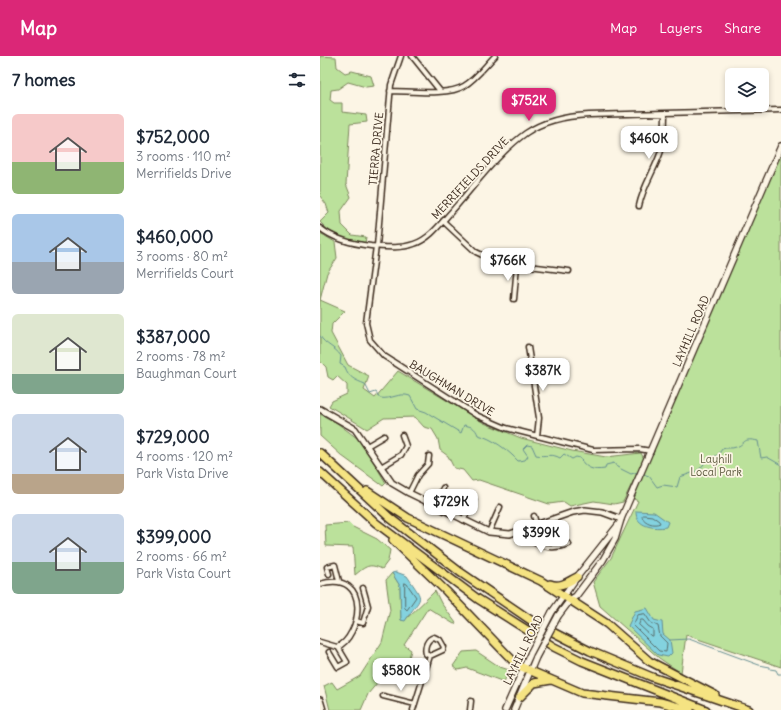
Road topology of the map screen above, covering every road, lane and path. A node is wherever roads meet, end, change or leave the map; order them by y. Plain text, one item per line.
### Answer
1 (401, 56) edge
2 (412, 56) edge
3 (495, 56) edge
4 (440, 91) junction
5 (390, 92) junction
6 (781, 110) edge
7 (665, 114) junction
8 (781, 146) edge
9 (639, 206) dead end
10 (443, 221) junction
11 (320, 228) edge
12 (376, 246) junction
13 (517, 265) junction
14 (569, 271) dead end
15 (514, 299) dead end
16 (528, 347) dead end
17 (320, 409) edge
18 (402, 435) dead end
19 (384, 436) dead end
20 (537, 436) junction
21 (367, 446) junction
22 (651, 451) junction
23 (320, 453) edge
24 (429, 456) dead end
25 (381, 468) junction
26 (320, 472) edge
27 (351, 481) junction
28 (443, 488) dead end
29 (409, 493) junction
30 (474, 500) dead end
31 (434, 506) junction
32 (500, 507) dead end
33 (534, 516) dead end
34 (463, 520) junction
35 (620, 521) junction
36 (376, 523) junction
37 (537, 526) junction
38 (522, 531) junction
39 (489, 532) junction
40 (569, 544) dead end
41 (329, 574) dead end
42 (577, 577) junction
43 (339, 581) junction
44 (541, 581) junction
45 (320, 584) edge
46 (363, 588) dead end
47 (564, 595) junction
48 (571, 599) junction
49 (356, 621) junction
50 (320, 642) edge
51 (338, 647) junction
52 (329, 652) dead end
53 (430, 656) junction
54 (527, 669) junction
55 (554, 681) junction
56 (384, 696) dead end
57 (520, 698) junction
58 (320, 700) edge
59 (471, 701) dead end
60 (415, 704) junction
61 (747, 709) edge
62 (323, 710) edge
63 (413, 710) edge
64 (470, 710) edge
65 (505, 710) edge
66 (514, 710) edge
67 (690, 710) edge
68 (706, 710) edge

1 - 5 street, TIERRA DRIVE
2 - 4 street
3 - 4 street
4 - 5 street
5 - 12 street, TIERRA DRIVE
6 - 7 street, MERRIFIELDS DRIVE
7 - 9 street
7 - 10 street, MERRIFIELDS DRIVE
8 - 22 main road, LAYHILL ROAD
10 - 12 street, MERRIFIELDS DRIVE
10 - 13 street
11 - 12 street, MERRIFIELDS DRIVE
12 - 20 street, BAUGHMAN DRIVE
13 - 14 street
13 - 15 street
16 - 20 street
17 - 21 street
18 - 25 street
19 - 21 street
20 - 22 street, BAUGHMAN DRIVE
21 - 25 street
22 - 35 main road, LAYHILL ROAD
23 - 27 highway
24 - 29 street
25 - 29 street
26 - 36 highway
27 - 44 highway
27 - 61 highway
28 - 31 street
29 - 31 street
30 - 34 street
31 - 34 street
32 - 39 street
33 - 37 street
34 - 39 street
35 - 37 street
35 - 42 main road, LAYHILL ROAD
35 - 48 main road, LAYHILL ROAD
36 - 54 highway
36 - 68 highway
37 - 38 street
38 - 39 street
38 - 40 street
41 - 43 street
42 - 44 highway
42 - 47 main road, LAYHILL ROAD
43 - 45 street
43 - 49 street
44 - 47 highway
46 - 49 street
47 - 48 highway
47 - 54 main road, LAYHILL ROAD, bridge
48 - 54 main road, LAYHILL ROAD, bridge
48 - 61 highway
49 - 51 street
50 - 51 street
51 - 52 street
53 - 53 street
53 - 60 street
54 - 55 highway
54 - 57 main road, LAYHILL ROAD
54 - 65 main road, LAYHILL ROAD
55 - 57 highway
55 - 67 highway
56 - 60 street
57 - 66 main road, LAYHILL ROAD
58 - 62 street
59 - 64 street
60 - 63 street

